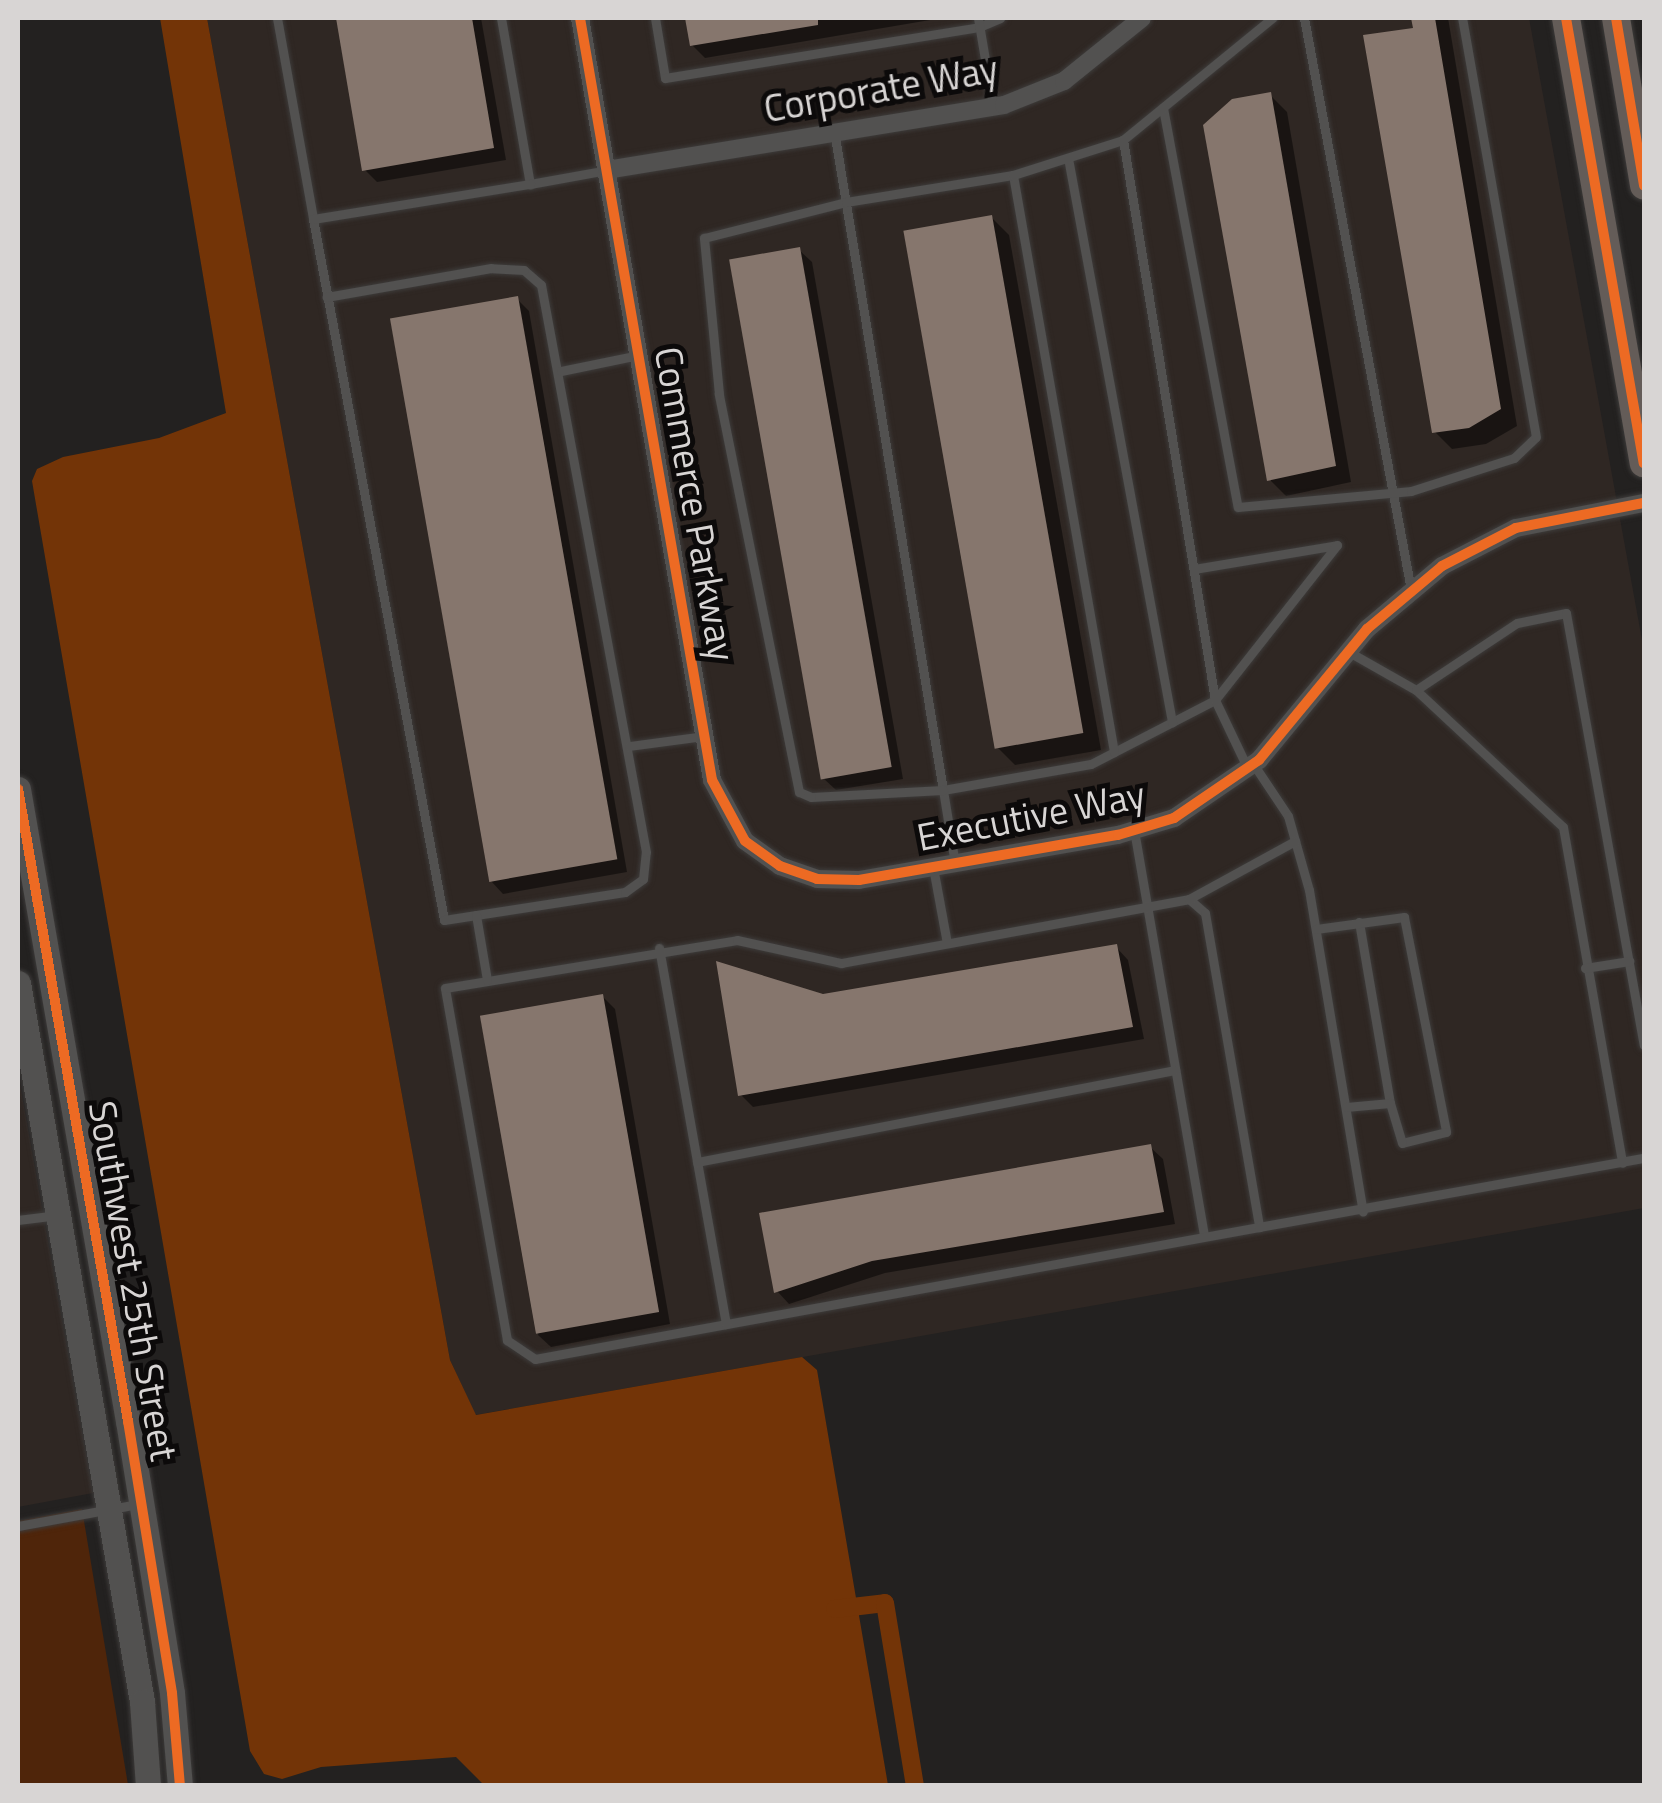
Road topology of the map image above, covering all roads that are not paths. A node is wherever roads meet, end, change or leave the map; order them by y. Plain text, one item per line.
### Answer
1 (277, 18) edge
2 (501, 18) edge
3 (580, 18) edge
4 (655, 18) edge
5 (1000, 18) edge
6 (1142, 18) edge
7 (1272, 18) edge
8 (1304, 18) edge
9 (1462, 18) edge
10 (1566, 18) edge
11 (1616, 18) edge
12 (979, 22) edge
13 (993, 107) junction
14 (1162, 108) junction
15 (834, 131) junction
16 (1124, 140) junction
17 (1068, 158) junction
18 (607, 170) junction
19 (1014, 174) junction
20 (530, 184) junction
21 (1644, 186) edge
22 (846, 202) junction
23 (313, 220) junction
24 (328, 297) junction
25 (638, 355) junction
26 (561, 371) junction
27 (1644, 464) edge
28 (1393, 492) junction
29 (1644, 503) edge
30 (1194, 570) junction
31 (1412, 591) junction
32 (1349, 652) junction
33 (1416, 690) junction
34 (1215, 700) junction
35 (1172, 722) junction
36 (704, 736) junction
37 (629, 746) junction
38 (1114, 752) junction
39 (1251, 767) junction
40 (18, 789) edge
41 (943, 790) junction
42 (1134, 830) junction
43 (745, 841) joint
44 (1295, 841) junction
45 (955, 864) junction
46 (933, 868) junction
47 (1189, 899) junction
48 (1147, 906) junction
49 (476, 915) junction
50 (1359, 922) junction
51 (1316, 929) junction
52 (947, 943) junction
53 (658, 948) junction
54 (1630, 961) junction
55 (1585, 968) junction
56 (487, 980) junction
57 (18, 982) edge
58 (1644, 1045) edge
59 (1175, 1070) junction
60 (1390, 1104) junction
61 (1346, 1106) junction
62 (1644, 1158) edge
63 (697, 1162) junction
64 (1622, 1163) junction
65 (1363, 1210) junction
66 (58, 1215) junction
67 (18, 1220) edge
68 (1258, 1226) junction
69 (1204, 1236) junction
70 (726, 1324) junction
71 (141, 1504) junction
72 (110, 1508) junction
73 (18, 1526) edge
74 (148, 1786) edge
75 (180, 1786) edge

1 - 23 lane
2 - 20 lane
3 - 18 street, Commerce Parkway
4 - 12 lane
5 - 12 lane
6 - 13 street, Corporate Way
7 - 14 lane
8 - 28 lane
9 - 28 lane
10 - 27 main road
11 - 21 main road
12 - 13 lane
13 - 15 street, Corporate Way
14 - 16 lane
14 - 28 lane
15 - 18 street, Corporate Way
15 - 22 lane
16 - 17 lane
16 - 30 lane
17 - 19 lane
17 - 35 lane
18 - 20 lane
18 - 25 street, Commerce Parkway
19 - 22 lane
19 - 38 lane
20 - 23 lane
22 - 41 lane
22 - 41 lane
23 - 24 lane
24 - 26 lane
24 - 49 lane
25 - 26 lane
25 - 36 street, Commerce Parkway
26 - 37 lane
28 - 31 lane
29 - 31 street, Executive Way
30 - 34 lane
30 - 34 lane
31 - 32 street, Executive Way
32 - 33 lane
32 - 39 street, Executive Way
33 - 54 lane
33 - 55 lane
34 - 35 lane
34 - 39 lane
35 - 38 lane
36 - 37 lane
36 - 43 street, Commerce Parkway
37 - 49 lane
38 - 41 lane
39 - 42 street, Executive Way
39 - 44 lane
40 - 71 street, Southwest 25th Street
41 - 45 lane
42 - 45 street, Executive Way
42 - 48 lane
43 - 46 street, Executive Way
44 - 47 lane
44 - 51 lane
45 - 46 street, Executive Way
46 - 52 lane
47 - 48 lane
47 - 68 lane
48 - 52 lane
48 - 59 lane
49 - 56 lane
50 - 51 lane
50 - 60 lane
50 - 60 lane
51 - 61 lane
52 - 53 lane
53 - 56 lane
53 - 63 lane
54 - 55 lane
54 - 58 lane
55 - 64 lane
56 - 70 lane
57 - 66 street, Southwest 25th Street
59 - 63 lane
59 - 69 lane
60 - 61 lane
61 - 65 lane
62 - 64 lane
63 - 70 lane
64 - 65 lane
65 - 68 lane
66 - 67 lane
66 - 72 street, Southwest 25th Street
68 - 69 lane
69 - 70 lane
71 - 72 lane
71 - 75 street, Southwest 25th Street
72 - 73 lane
72 - 74 street, Southwest 25th Street

